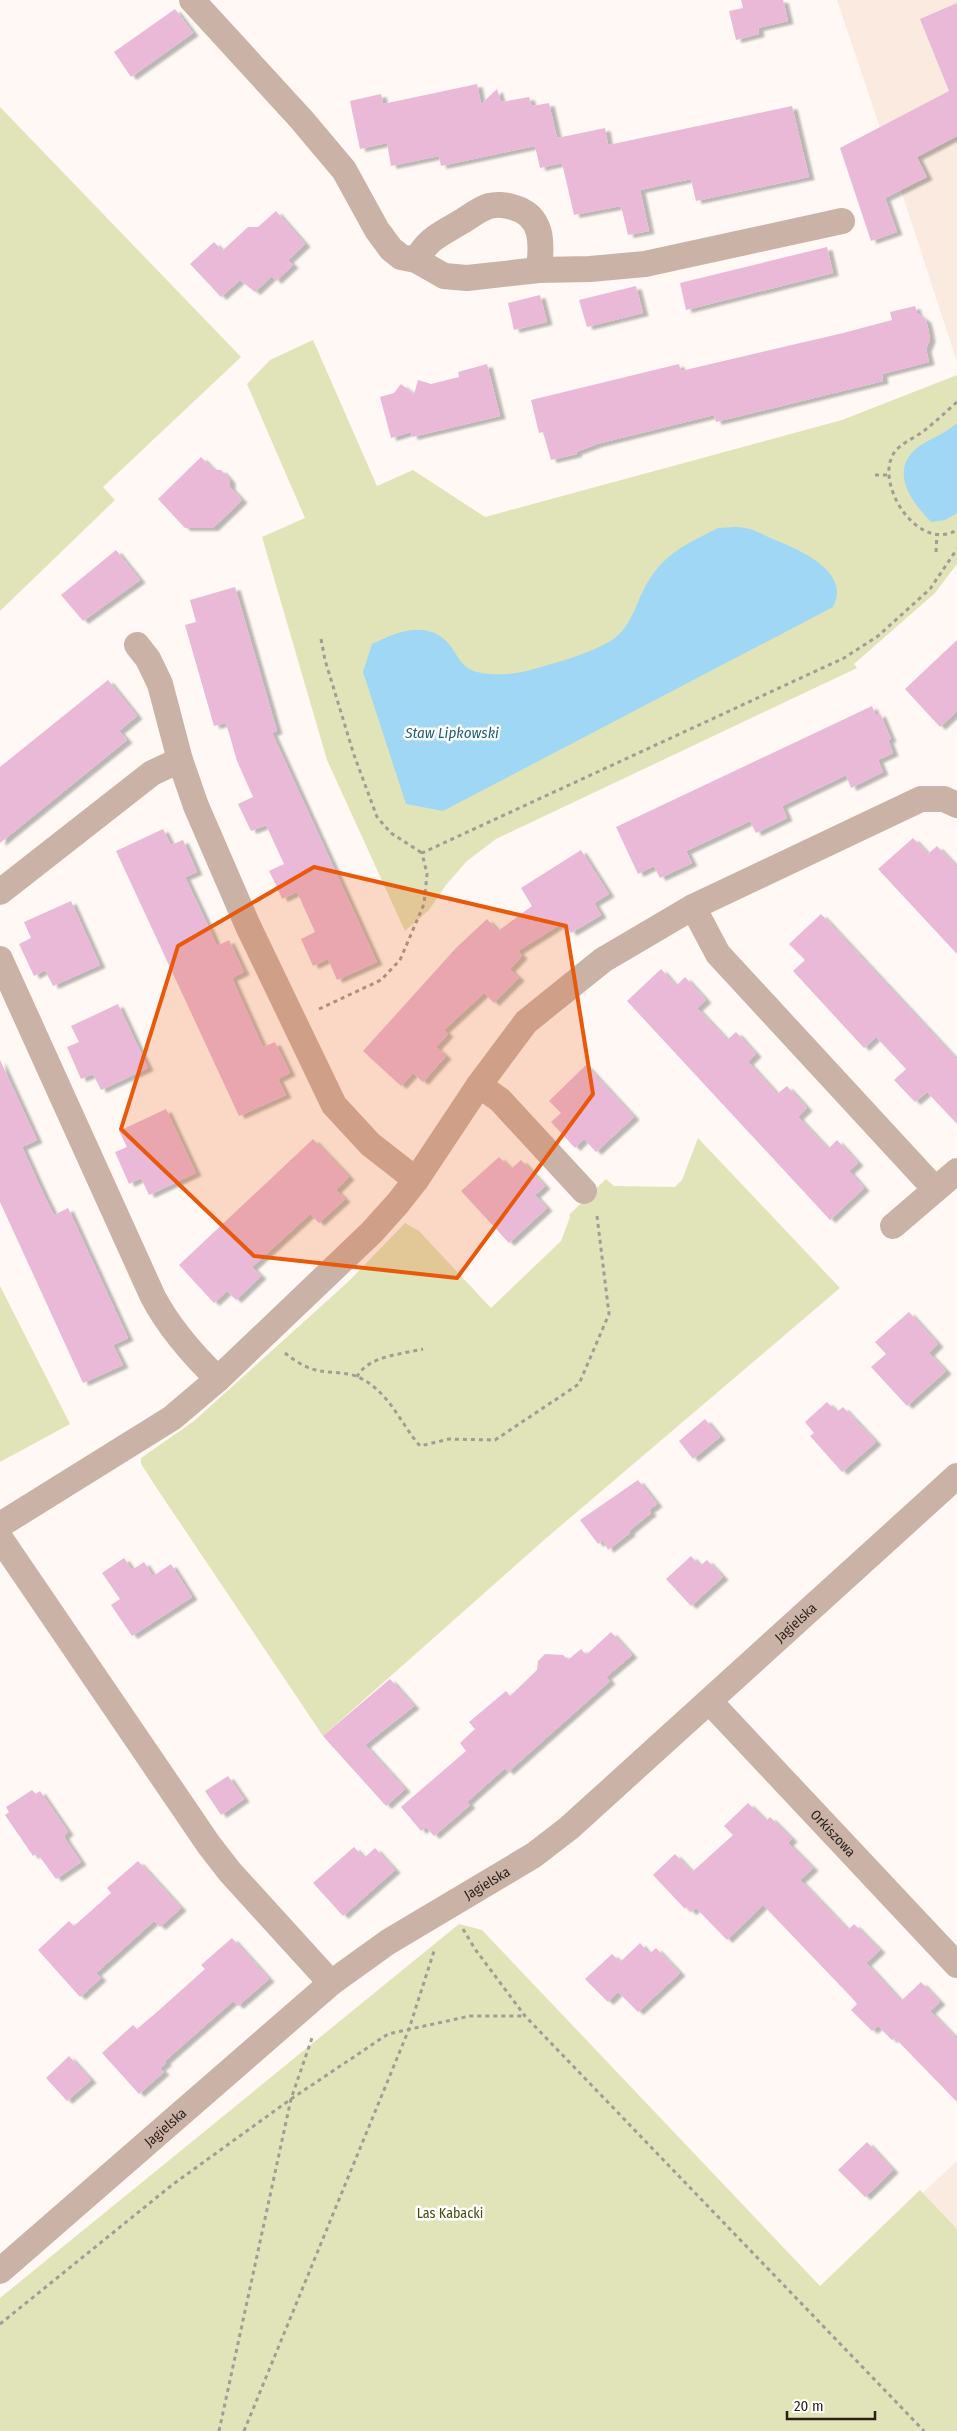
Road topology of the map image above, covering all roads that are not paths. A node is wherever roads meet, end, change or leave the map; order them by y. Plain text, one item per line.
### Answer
1 (192, 0) edge
2 (842, 221) dead end
3 (416, 260) junction
4 (539, 270) junction
5 (137, 645) dead end
6 (180, 760) junction
7 (957, 805) edge
8 (0, 892) edge
9 (693, 907) junction
10 (0, 959) edge
11 (478, 1085) junction
12 (957, 1171) edge
13 (416, 1180) junction
14 (936, 1190) junction
15 (584, 1191) road end
16 (893, 1226) dead end
17 (218, 1379) junction
18 (957, 1476) edge
19 (0, 1525) edge
20 (0, 1538) edge
21 (710, 1702) junction
22 (957, 1965) edge
23 (331, 1983) junction
24 (0, 2271) edge

1 - 3 street
2 - 4 street
3 - 4 street
3 - 4 street
5 - 6 street
6 - 8 street
6 - 13 street
7 - 9 street
9 - 11 street
9 - 14 street
10 - 17 street
11 - 13 street
11 - 15 street
12 - 14 street
13 - 17 street
14 - 16 street
17 - 19 street
18 - 21 street, Jagielska
20 - 23 street
21 - 22 street, Orkiszowa
21 - 23 street, Jagielska
23 - 24 street, Jagielska

